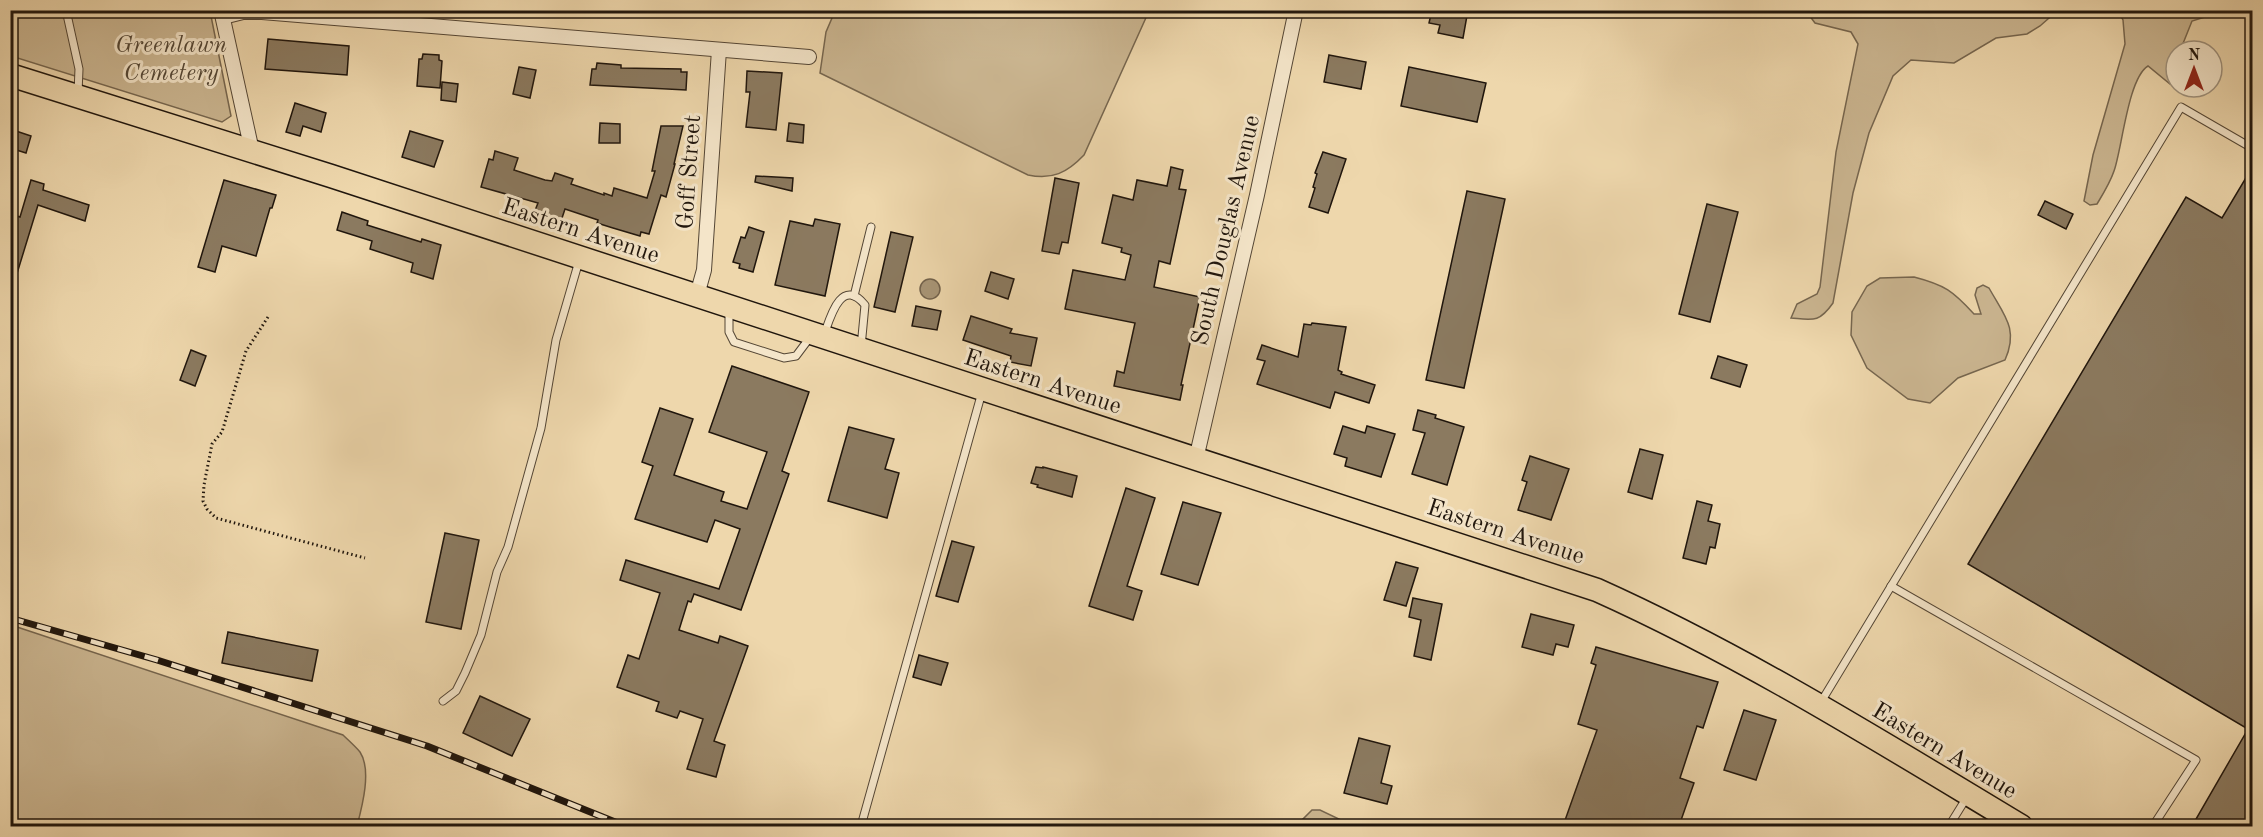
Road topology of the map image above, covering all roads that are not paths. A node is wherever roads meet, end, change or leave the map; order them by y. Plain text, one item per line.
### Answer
1 (66, 10) edge
2 (1296, 10) edge
3 (222, 14) edge
4 (719, 50) junction
5 (808, 57) dead end
6 (10, 75) edge
7 (78, 96) junction
8 (2253, 148) edge
9 (252, 151) junction
10 (871, 227) dead end
11 (580, 258) junction
12 (697, 295) junction
13 (854, 296) junction
14 (728, 306) junction
15 (818, 336) junction
16 (861, 350) junction
17 (983, 390) junction
18 (1196, 459) junction
19 (1892, 586) junction
20 (443, 701) dead end
21 (1818, 706) junction
22 (1968, 795) junction
23 (861, 826) edge
24 (1949, 826) edge
25 (2021, 826) edge
26 (2153, 826) edge

1 - 7 lane
2 - 18 street, South Douglas Avenue
3 - 4 street
3 - 9 street
4 - 5 street
4 - 12 street, Goff Street
6 - 7 main road, Eastern Avenue
7 - 9 main road, Eastern Avenue
8 - 19 lane
9 - 11 main road, Eastern Avenue
10 - 13 lane
11 - 12 main road, Eastern Avenue
11 - 20 lane
12 - 14 main road, Eastern Avenue
13 - 15 lane
13 - 16 lane
14 - 15 main road, Eastern Avenue
14 - 15 lane
15 - 16 main road, Eastern Avenue
16 - 17 main road, Eastern Avenue
17 - 18 main road, Eastern Avenue
17 - 23 lane
18 - 21 main road, Eastern Avenue
19 - 21 lane
19 - 26 lane
21 - 22 main road, Eastern Avenue
22 - 24 lane
22 - 25 main road, Eastern Avenue

